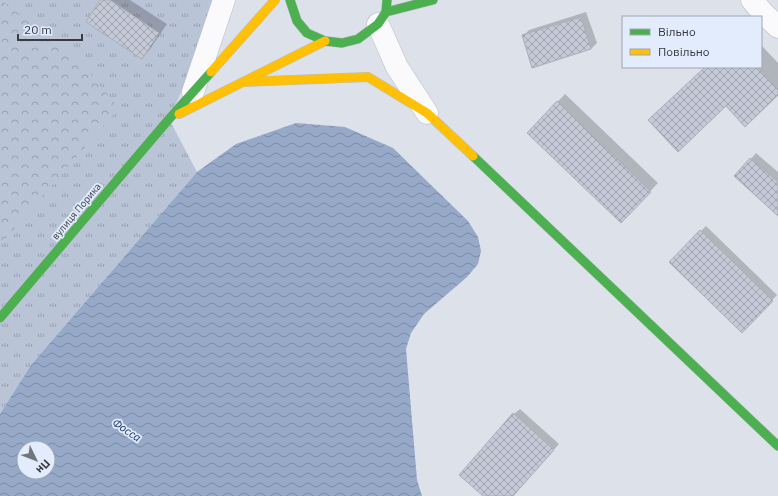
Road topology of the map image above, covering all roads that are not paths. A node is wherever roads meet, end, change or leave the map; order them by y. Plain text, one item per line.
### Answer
1 (224, 0) edge
2 (275, 0) edge
3 (290, 0) edge
4 (387, 0) edge
5 (433, 0) edge
6 (752, 0) edge
7 (382, 18) junction
8 (778, 27) edge
9 (325, 41) junction
10 (244, 82) junction
11 (193, 92) junction
12 (427, 112) junction
13 (169, 119) junction
14 (0, 318) edge
15 (778, 446) edge

1 - 11 street
2 - 11 main road, вулиця Порика
3 - 9 main road
4 - 7 main road
5 - 7 main road
6 - 8 street
7 - 9 main road
7 - 12 street
9 - 10 main road, вулиця Порика
10 - 12 main road
10 - 13 main road, вулиця Порика
11 - 13 main road, вулиця Порика
12 - 15 main road
13 - 14 main road, вулиця Порика

